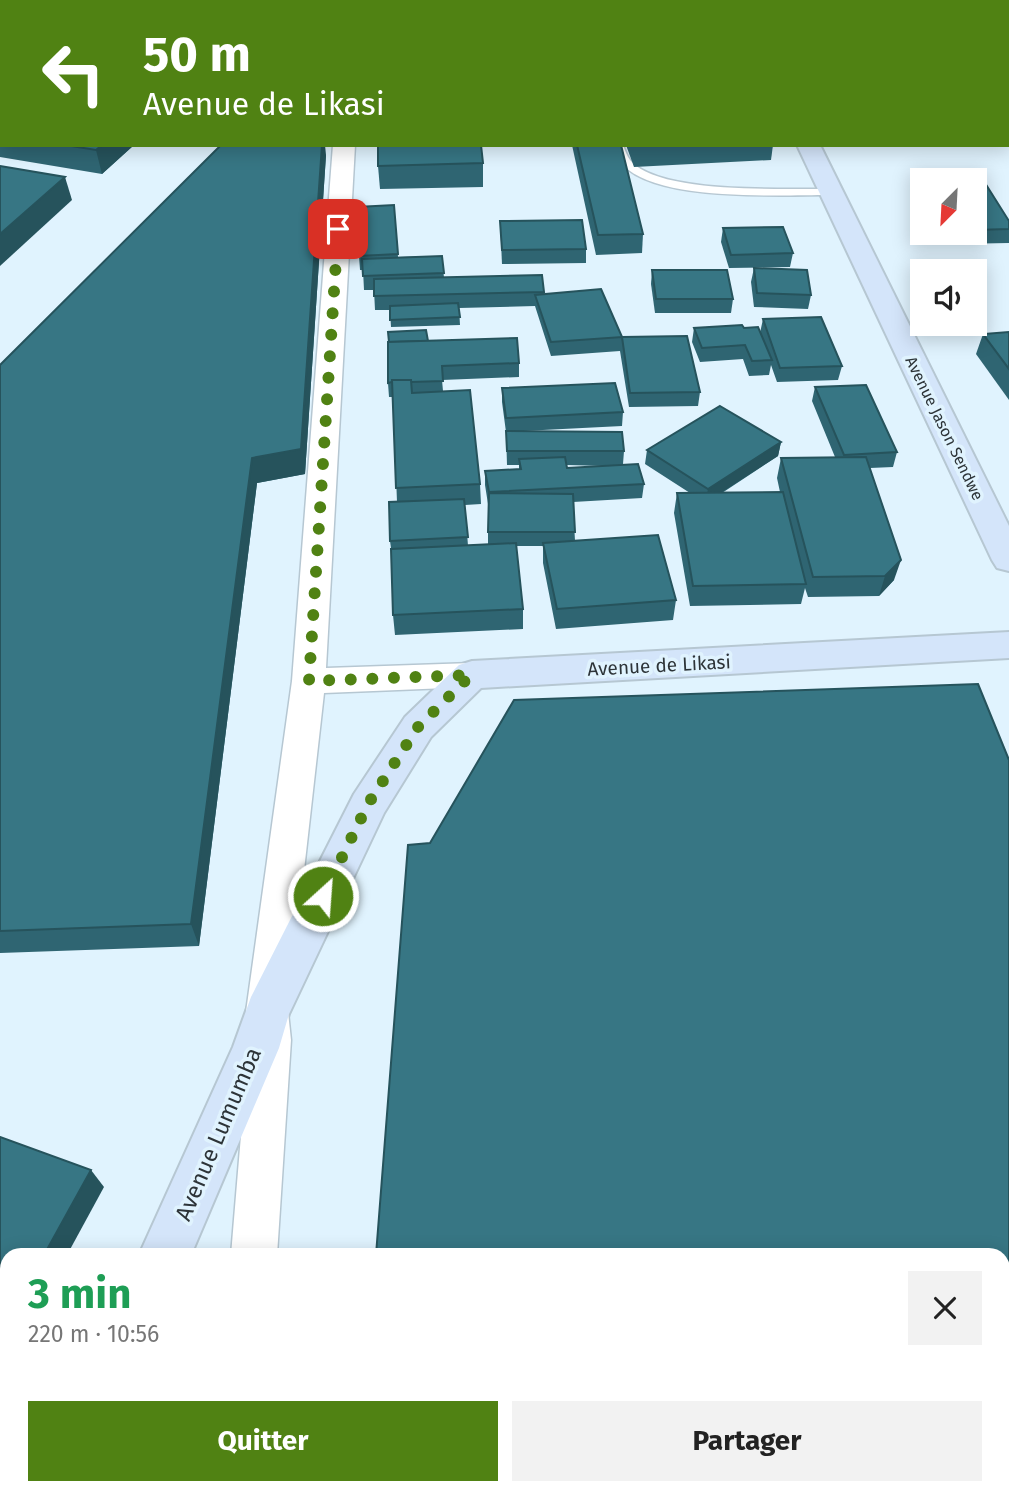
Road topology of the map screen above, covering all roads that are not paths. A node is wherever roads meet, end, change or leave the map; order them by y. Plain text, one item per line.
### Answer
1 (344, 147) edge
2 (619, 147) edge
3 (809, 147) edge
4 (829, 192) junction
5 (1009, 559) edge
6 (1009, 645) edge
7 (471, 675) junction
8 (309, 681) junction
9 (267, 1012) junction
10 (168, 1248) edge
11 (255, 1248) edge

1 - 8 street
2 - 4 lane
3 - 4 main road, Avenue Jason Sendwe
4 - 5 main road, Avenue Jason Sendwe
6 - 7 main road, Avenue de Likasi
7 - 8 street, Avenue de Likasi
7 - 9 main road, Avenue Lumumba
8 - 9 street
9 - 10 main road, Avenue Lumumba
9 - 11 street

